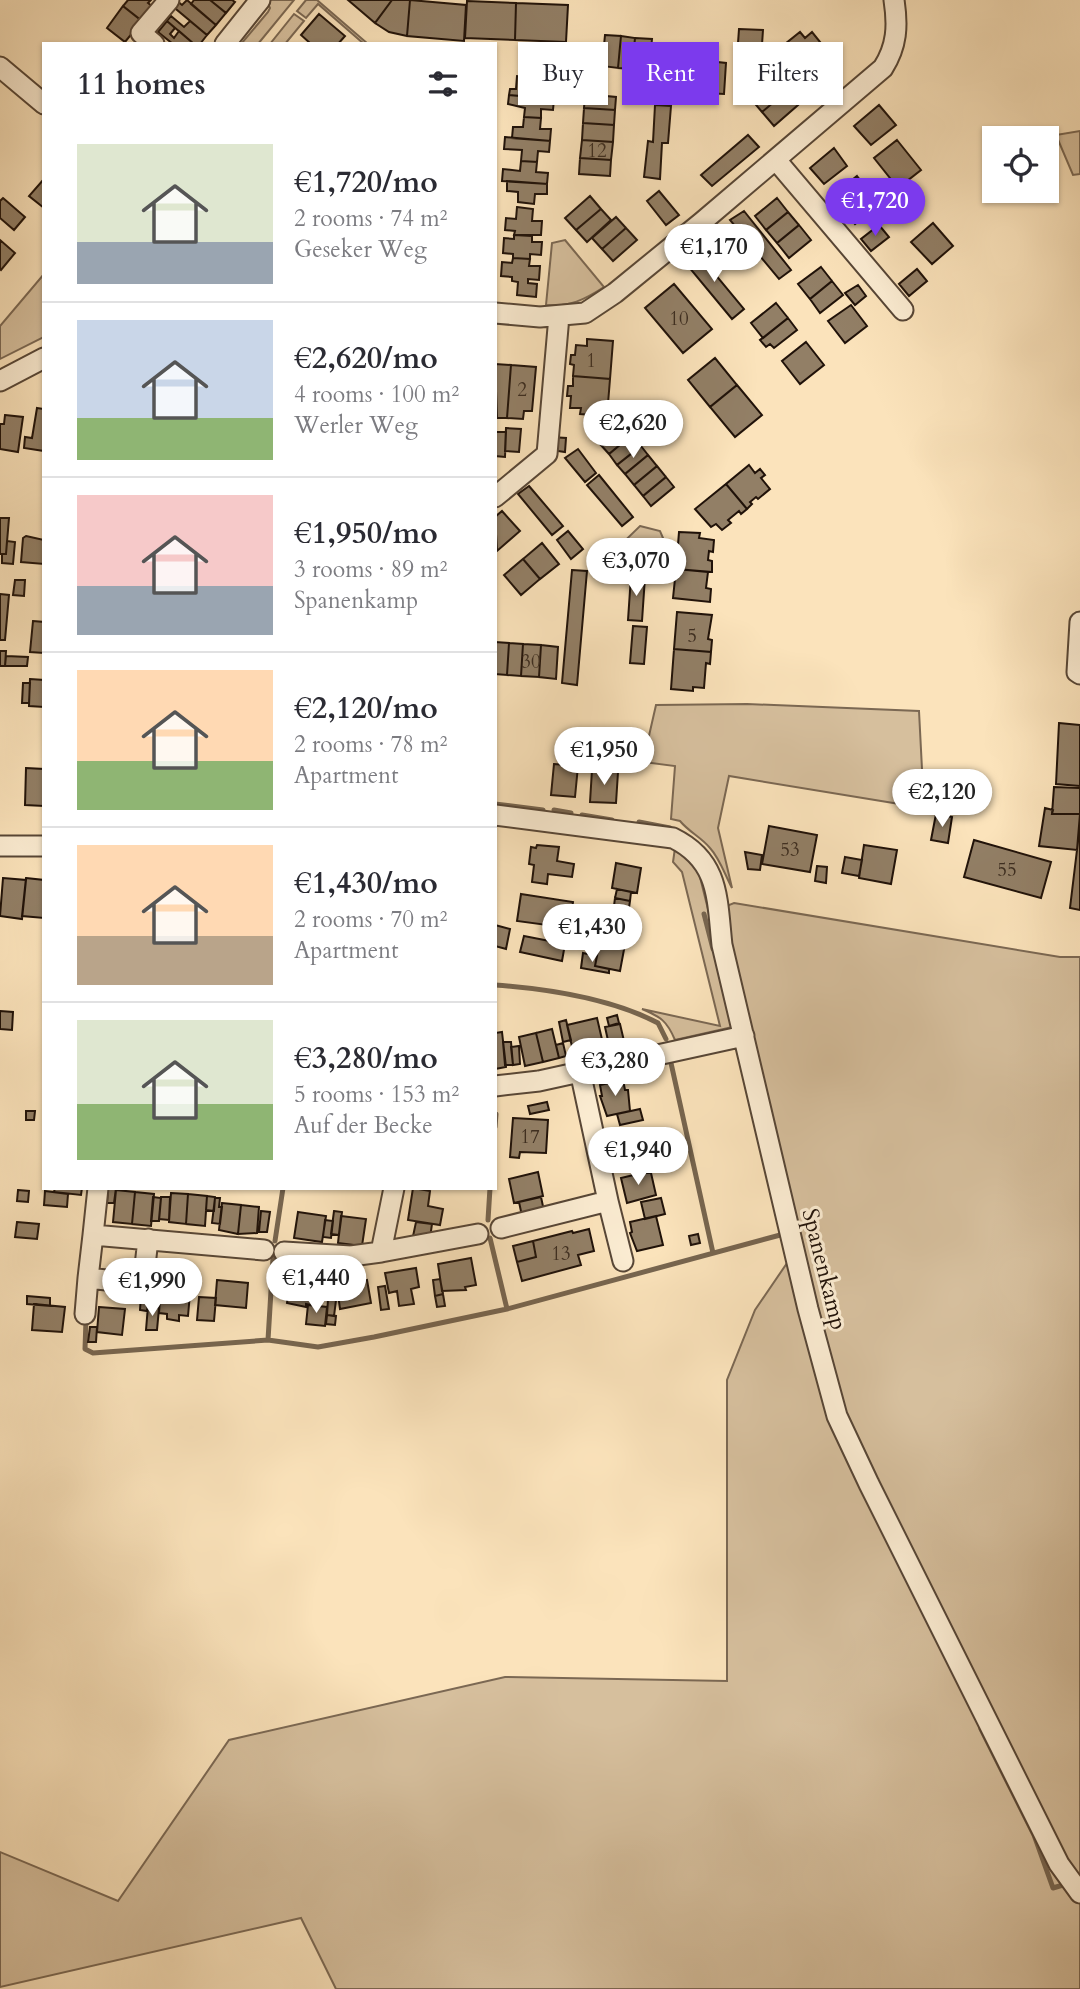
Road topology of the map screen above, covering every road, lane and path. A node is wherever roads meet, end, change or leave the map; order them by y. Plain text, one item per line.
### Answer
1 (169, 0) edge
2 (260, 0) edge
3 (894, 0) edge
4 (152, 42) edge
5 (227, 42) edge
6 (0, 67) edge
7 (42, 102) edge
8 (776, 160) junction
9 (903, 310) dead end
10 (497, 313) edge
11 (559, 316) junction
12 (42, 359) edge
13 (0, 381) edge
14 (497, 495) edge
15 (1080, 622) edge
16 (1080, 674) edge
17 (497, 815) edge
18 (0, 846) edge
19 (42, 846) edge
20 (745, 1042) junction
21 (580, 1071) junction
22 (497, 1086) edge
23 (98, 1190) edge
24 (394, 1190) edge
25 (608, 1200) junction
26 (501, 1228) dead end
27 (478, 1234) dead end
28 (93, 1235) junction
29 (148, 1239) junction
30 (264, 1250) dead end
31 (284, 1252) dead end
32 (381, 1252) junction
33 (623, 1261) dead end
34 (88, 1278) junction
35 (85, 1314) dead end
36 (1080, 1893) edge

1 - 4 street
2 - 5 street
3 - 8 street
6 - 7 street
8 - 9 street
8 - 11 street
10 - 11 street
11 - 14 street
12 - 13 street
15 - 16 street
17 - 20 street, Spanenkamp
18 - 19 street
20 - 21 street
20 - 36 street, Spanenkamp
21 - 22 street
21 - 25 street
23 - 28 street
24 - 32 street
25 - 26 street
25 - 33 street
27 - 32 street
28 - 29 street
28 - 34 street
29 - 30 street
29 - 34 street
31 - 32 street
34 - 35 street

